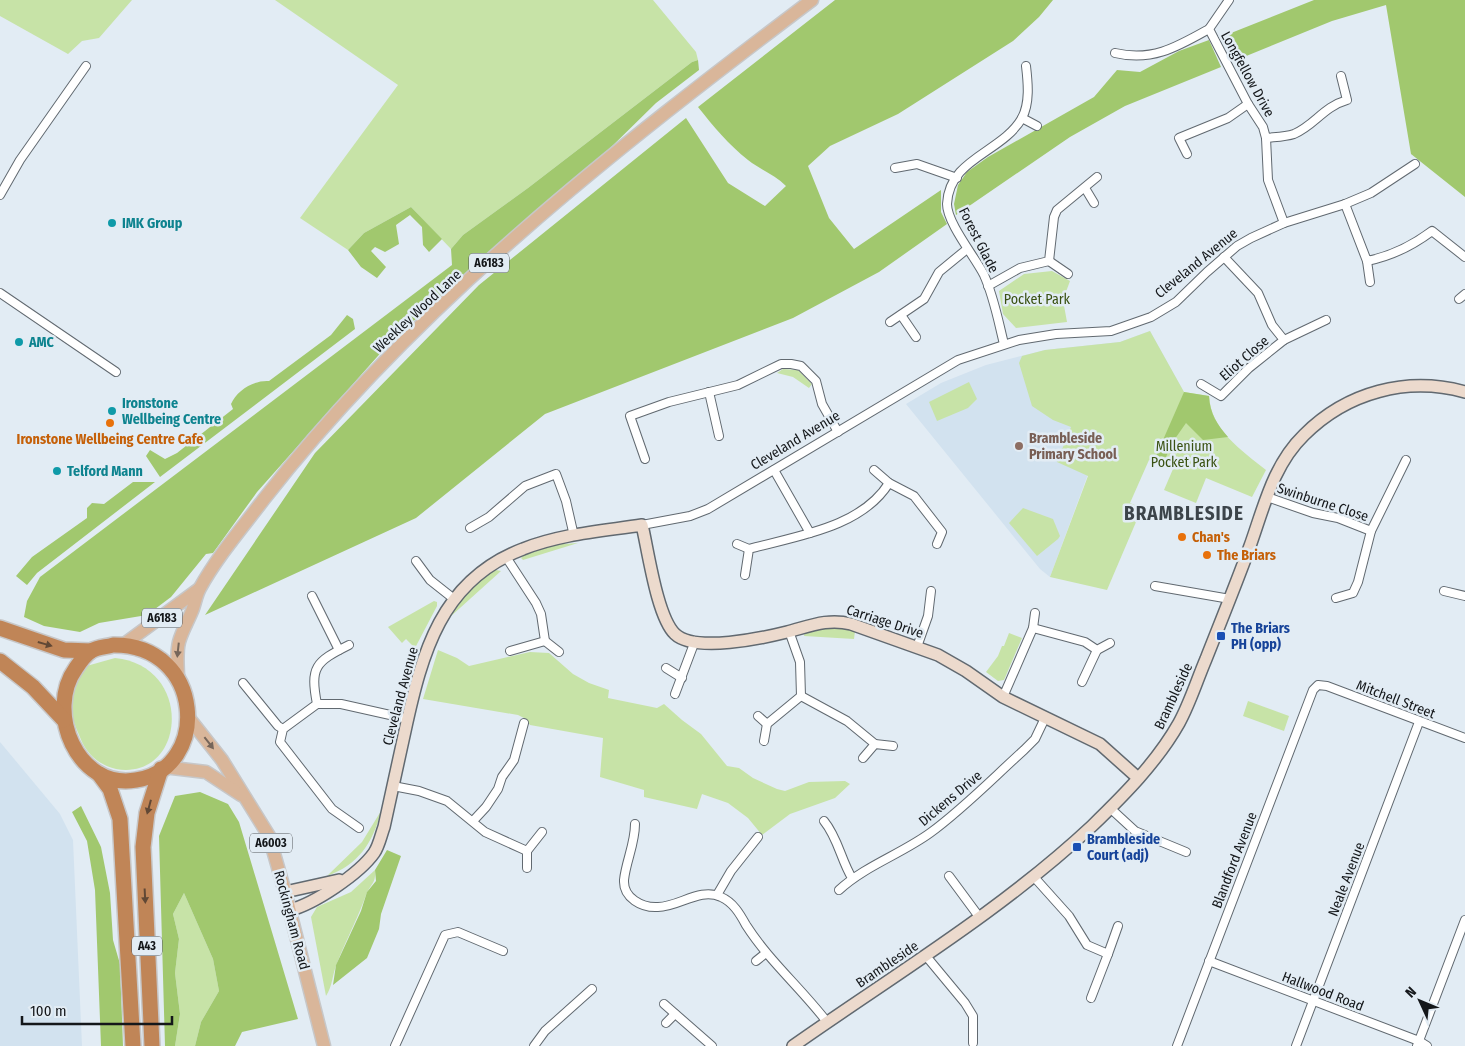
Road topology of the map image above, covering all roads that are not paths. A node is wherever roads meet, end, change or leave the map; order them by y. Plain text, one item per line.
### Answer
1 (812, 0) edge
2 (1229, 0) edge
3 (1209, 29) junction
4 (1115, 53) dead end
5 (86, 66) dead end
6 (1026, 66) dead end
7 (1341, 76) dead end
8 (1248, 104) junction
9 (1022, 118) junction
10 (1037, 126) dead end
11 (1266, 138) junction
12 (1187, 154) dead end
13 (1415, 164) dead end
14 (895, 168) dead end
15 (1097, 177) dead end
16 (957, 178) junction
17 (1085, 188) junction
18 (0, 195) edge
19 (1094, 203) dead end
20 (1345, 204) junction
21 (1284, 223) junction
22 (966, 249) junction
23 (1224, 257) junction
24 (1465, 257) edge
25 (1049, 261) junction
26 (1367, 262) junction
27 (1068, 274) dead end
28 (1370, 282) dead end
29 (988, 286) junction
30 (0, 293) edge
31 (901, 315) junction
32 (1326, 320) dead end
33 (890, 322) dead end
34 (916, 337) dead end
35 (1284, 340) junction
36 (1004, 344) junction
37 (116, 372) dead end
38 (1201, 384) dead end
39 (709, 392) junction
40 (1465, 392) edge
41 (1221, 396) junction
42 (1217, 404) dead end
43 (838, 432) junction
44 (719, 436) dead end
45 (645, 459) dead end
46 (1406, 460) dead end
47 (774, 470) junction
48 (874, 470) dead end
49 (889, 483) junction
50 (1267, 497) junction
51 (642, 525) junction
52 (470, 528) dead end
53 (1371, 531) junction
54 (810, 533) junction
55 (574, 536) junction
56 (737, 544) dead end
57 (936, 544) dead end
58 (748, 550) junction
59 (506, 557) junction
60 (416, 561) dead end
61 (745, 575) dead end
62 (1154, 586) dead end
63 (200, 590) junction
64 (931, 591) dead end
65 (1444, 591) dead end
66 (312, 596) dead end
67 (1465, 596) edge
68 (454, 598) junction
69 (1230, 598) junction
70 (1336, 598) dead end
71 (1035, 612) dead end
72 (0, 628) edge
73 (1032, 628) junction
74 (789, 631) junction
75 (695, 641) junction
76 (545, 642) junction
77 (1110, 643) dead end
78 (123, 645) junction
79 (349, 645) dead end
80 (917, 647) junction
81 (338, 650) junction
82 (1097, 650) junction
83 (91, 651) junction
84 (510, 651) dead end
85 (560, 652) dead end
86 (0, 661) edge
87 (666, 668) dead end
88 (682, 678) junction
89 (178, 680) junction
90 (1082, 682) dead end
91 (243, 684) dead end
92 (1318, 685) joint
93 (675, 694) dead end
94 (801, 696) junction
95 (1003, 697) junction
96 (317, 704) junction
97 (758, 716) dead end
98 (188, 717) junction
99 (1045, 718) junction
100 (408, 719) junction
101 (64, 720) junction
102 (1419, 722) junction
103 (524, 723) dead end
104 (767, 724) junction
105 (283, 728) junction
106 (1465, 738) edge
107 (764, 741) dead end
108 (875, 744) junction
109 (893, 746) dead end
110 (863, 758) dead end
111 (162, 768) junction
112 (98, 773) junction
113 (1138, 778) junction
114 (393, 786) junction
115 (247, 799) junction
116 (1110, 808) junction
117 (473, 821) junction
118 (824, 821) dead end
119 (635, 824) dead end
120 (359, 828) dead end
121 (542, 832) dead end
122 (758, 837) dead end
123 (527, 850) junction
124 (1186, 852) dead end
125 (527, 868) dead end
126 (949, 876) dead end
127 (1034, 877) junction
128 (348, 878) junction
129 (852, 878) junction
130 (839, 890) dead end
131 (285, 892) junction
132 (717, 895) junction
133 (290, 910) junction
134 (980, 918) junction
135 (1465, 920) edge
136 (1118, 926) dead end
137 (503, 952) dead end
138 (766, 953) junction
139 (1108, 954) junction
140 (926, 956) junction
141 (756, 961) dead end
142 (1209, 961) junction
143 (592, 989) dead end
144 (1091, 998) dead end
145 (1314, 1001) junction
146 (664, 1004) dead end
147 (675, 1014) junction
148 (827, 1022) junction
149 (666, 1023) dead end
150 (1418, 1043) edge
151 (973, 1045) edge
152 (133, 1046) edge
153 (152, 1046) edge
154 (324, 1046) edge
155 (395, 1046) edge
156 (534, 1046) edge
157 (712, 1046) edge
158 (793, 1046) edge
159 (1177, 1046) edge
160 (1296, 1046) edge
161 (1427, 1046) edge

1 - 63 main road, Weekley Wood Lane / A6183
2 - 3 street, Longfellow Drive
3 - 4 street
3 - 8 street, Longfellow Drive
5 - 18 street
6 - 9 street, Forest Glade
7 - 11 street
8 - 11 street, Longfellow Drive
8 - 12 street
9 - 10 street
9 - 16 street, Forest Glade
11 - 21 street, Longfellow Drive
13 - 20 street, Cleveland Avenue
14 - 16 street
15 - 17 street
16 - 22 street, Forest Glade
17 - 19 street
17 - 25 street
20 - 21 street, Cleveland Avenue
20 - 26 street
21 - 23 street, Cleveland Avenue
22 - 29 street, Forest Glade
22 - 31 street
23 - 35 street, Eliot Close
23 - 36 street, Cleveland Avenue
24 - 26 street
25 - 27 street
25 - 29 street
26 - 28 street
29 - 36 street, Forest Glade
30 - 37 street
31 - 33 street
31 - 34 street
32 - 35 street, Eliot Close
35 - 41 street, Eliot Close
36 - 43 street, Cleveland Avenue
38 - 41 street, Eliot Close
39 - 43 street
39 - 44 street
39 - 45 street
40 - 50 street, Brambleside
41 - 42 street, Eliot Close
43 - 47 street, Cleveland Avenue
46 - 53 street, Swinburne Close
47 - 51 street, Cleveland Avenue
47 - 54 street
48 - 49 street
49 - 54 street
49 - 57 street
50 - 53 street, Swinburne Close
50 - 69 street, Brambleside
51 - 55 street, Cleveland Avenue
51 - 75 street, Carriage Drive
52 - 55 street
53 - 70 street, Swinburne Close
54 - 58 street
55 - 59 street, Cleveland Avenue
56 - 58 street
58 - 61 street
59 - 68 street, Cleveland Avenue
59 - 76 street
60 - 68 street
62 - 69 street
63 - 78 main road, Weekley Wood Lane / A6183
63 -> 89 main road, Weekley Wood Lane / A6183
64 - 80 street
65 - 67 street
66 - 81 street
68 - 100 street, Cleveland Avenue
69 - 113 street, Brambleside
71 - 73 street
72 -> 83 highway, A43
73 - 82 street
73 - 95 street
74 - 75 street, Carriage Drive
74 - 80 street, Carriage Drive
74 - 94 street
75 - 88 street
76 - 84 street
76 - 85 street
77 - 82 street
78 - 83 highway, A43
78 - 89 highway, A43
79 - 81 street
80 - 95 street, Carriage Drive
81 - 96 street
82 - 90 street
83 - 101 highway, A43
86 - 101 highway, A43
87 - 88 street
88 - 93 street
89 - 98 highway, A43
91 - 105 street
92 - 102 street, Mitchell Street
92 - 142 street, Blandford Avenue
94 - 104 street
94 - 108 street
95 - 99 street, Carriage Drive
96 - 100 street
96 - 105 street
97 - 104 street
98 - 111 highway, A43
98 -> 115 main road, Rockingham Road / A6003
99 - 113 street, Carriage Drive
99 - 129 street, Dickens Drive
100 - 114 street, Cleveland Avenue
101 - 112 highway, A43
102 - 106 street, Mitchell Street
102 - 145 street, Neale Avenue
103 - 117 street
104 - 107 street
105 - 120 street
108 - 109 street
108 - 110 street
111 - 112 highway, A43
111 - 115 main road, Rockingham Road / A6003
111 -> 153 highway, A43
112 - 152 highway, A43
113 - 116 street, Brambleside
114 - 117 street
114 - 128 street, Cleveland Avenue
115 - 131 main road, Rockingham Road / A6003
116 - 124 street
116 - 127 street, Brambleside
117 - 123 street
118 - 129 street
119 - 132 street
121 - 123 street
122 - 132 street
123 - 125 street
126 - 134 street
127 - 134 street, Brambleside
127 - 139 street
128 - 131 street
128 - 133 street, Cleveland Avenue
129 - 130 street, Dickens Drive
131 - 133 main road, Rockingham Road / A6003
132 - 138 street
133 - 154 main road, Rockingham Road / A6003
134 - 140 street, Brambleside
135 - 150 street
136 - 139 street
137 - 155 street
138 - 141 street
138 - 148 street
139 - 144 street
140 - 148 street, Brambleside
140 - 151 street
142 - 145 street, Hallwood Road
142 - 159 street, Blandford Avenue
143 - 156 street
145 - 150 street, Hallwood Road
145 - 160 street, Neale Avenue
146 - 147 street
147 - 149 street
147 - 157 street
148 - 158 street, Brambleside
150 - 161 street, Hallwood Road

